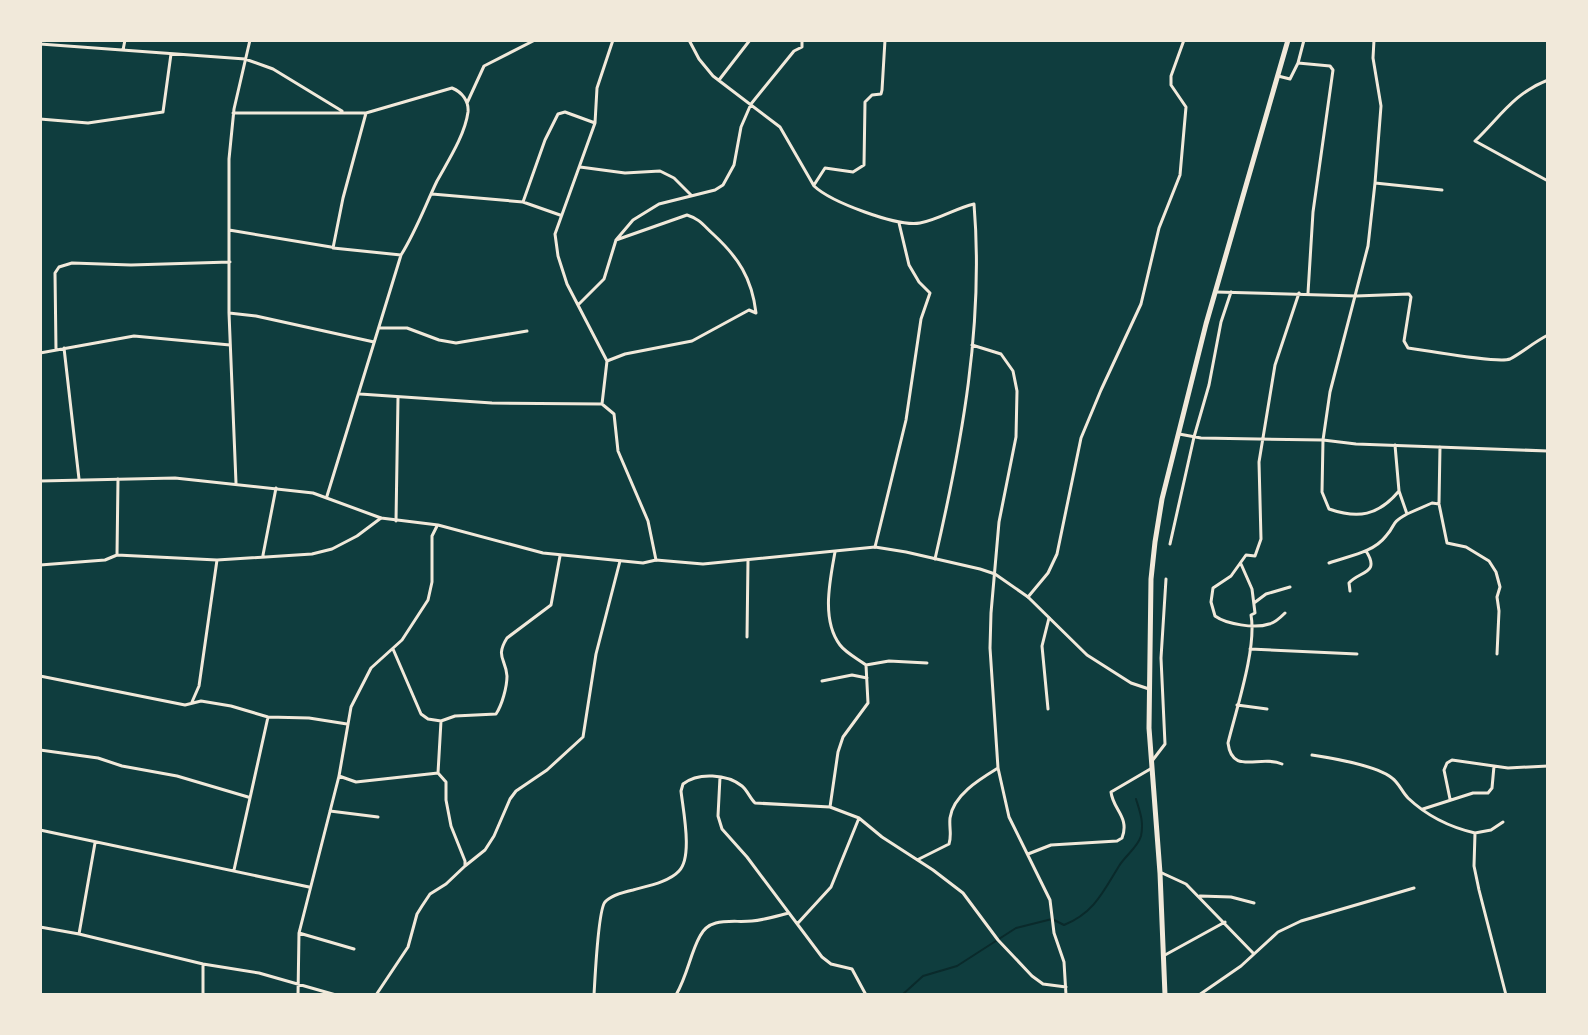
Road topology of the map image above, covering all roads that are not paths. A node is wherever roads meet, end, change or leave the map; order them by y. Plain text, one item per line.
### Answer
1 (125, 40) edge
2 (250, 40) edge
3 (535, 40) edge
4 (604, 40) edge
5 (689, 40) edge
6 (750, 40) edge
7 (802, 40) edge
8 (885, 40) edge
9 (1184, 40) edge
10 (1288, 40) edge
11 (1304, 40) edge
12 (1374, 40) edge
13 (612, 42) edge
14 (55, 43) edge
15 (40, 44) edge
16 (123, 50) junction
17 (171, 54) junction
18 (245, 59) junction
19 (1298, 63) junction
20 (1278, 76) junction
21 (719, 80) junction
22 (1548, 80) edge
23 (467, 103) junction
24 (751, 104) junction
25 (345, 112) junction
26 (233, 113) junction
27 (366, 113) junction
28 (40, 119) edge
29 (595, 123) junction
30 (580, 167) junction
31 (1548, 181) edge
32 (1375, 183) junction
33 (814, 186) junction
34 (1442, 190) dead end
35 (432, 194) junction
36 (691, 195) junction
37 (523, 202) junction
38 (560, 215) junction
39 (899, 223) junction
40 (229, 230) junction
41 (616, 240) junction
42 (333, 248) junction
43 (401, 255) junction
44 (230, 262) junction
45 (1216, 292) junction
46 (1231, 292) junction
47 (1299, 293) junction
48 (1308, 293) junction
49 (1356, 296) junction
50 (579, 304) junction
51 (229, 313) junction
52 (379, 328) junction
53 (527, 331) dead end
54 (1548, 335) edge
55 (375, 342) junction
56 (231, 345) junction
57 (972, 345) junction
58 (64, 348) junction
59 (56, 350) junction
60 (40, 353) edge
61 (607, 361) junction
62 (359, 394) junction
63 (398, 398) junction
64 (602, 404) junction
65 (1179, 434) junction
66 (1194, 437) junction
67 (1264, 439) junction
68 (1323, 440) junction
69 (1395, 445) junction
70 (1440, 447) junction
71 (1548, 451) edge
72 (118, 479) junction
73 (79, 480) junction
74 (40, 481) edge
75 (236, 483) junction
76 (276, 488) junction
77 (1399, 491) junction
78 (327, 496) junction
79 (1439, 504) junction
80 (1407, 514) junction
81 (381, 518) junction
82 (396, 521) junction
83 (438, 525) junction
84 (1170, 544) dead end
85 (875, 547) junction
86 (1366, 551) junction
87 (835, 552) junction
88 (117, 555) junction
89 (560, 556) junction
90 (262, 557) junction
91 (935, 559) junction
92 (217, 560) junction
93 (656, 560) junction
94 (748, 560) junction
95 (620, 561) junction
96 (1329, 563) dead end
97 (1241, 564) junction
98 (40, 565) edge
99 (995, 574) junction
100 (1166, 579) dead end
101 (1290, 587) dead end
102 (1350, 591) dead end
103 (1028, 597) junction
104 (1254, 603) junction
105 (1285, 613) dead end
106 (1049, 618) junction
107 (1252, 624) junction
108 (747, 637) dead end
109 (393, 649) junction
110 (1250, 649) junction
111 (1357, 654) dead end
112 (1497, 654) dead end
113 (1161, 658) junction
114 (1150, 660) junction
115 (927, 663) dead end
116 (866, 665) junction
117 (40, 676) edge
118 (867, 678) junction
119 (822, 681) dead end
120 (1149, 689) junction
121 (192, 702) junction
122 (1237, 705) junction
123 (1048, 709) dead end
124 (1267, 709) dead end
125 (268, 717) junction
126 (441, 721) junction
127 (347, 724) junction
128 (40, 750) edge
129 (1312, 755) dead end
130 (1152, 764) junction
131 (1282, 764) dead end
132 (1494, 766) junction
133 (1548, 766) edge
134 (998, 768) junction
135 (438, 773) junction
136 (339, 776) junction
137 (720, 777) junction
138 (248, 797) junction
139 (1450, 799) junction
140 (830, 807) junction
141 (1423, 809) junction
142 (330, 811) junction
143 (378, 817) dead end
144 (859, 818) junction
145 (1503, 822) dead end
146 (40, 830) edge
147 (1475, 833) junction
148 (95, 843) junction
149 (1027, 855) junction
150 (918, 860) junction
151 (465, 866) junction
152 (234, 870) junction
153 (1160, 873) junction
154 (309, 887) junction
155 (1414, 888) dead end
156 (1200, 896) junction
157 (1254, 903) dead end
158 (789, 913) junction
159 (1225, 922) junction
160 (798, 923) junction
161 (40, 927) edge
162 (299, 933) junction
163 (79, 934) junction
164 (354, 949) dead end
165 (1254, 954) junction
166 (1163, 956) junction
167 (203, 964) junction
168 (296, 983) junction
169 (1066, 987) junction
170 (203, 995) edge
171 (298, 995) edge
172 (336, 995) edge
173 (376, 995) edge
174 (594, 995) edge
175 (676, 995) edge
176 (866, 995) edge
177 (1066, 995) edge
178 (1165, 995) edge
179 (1199, 995) edge
180 (1506, 995) edge

1 - 16 street
2 - 18 street
3 - 23 street
4 - 13 street
5 - 21 street
6 - 21 street
7 - 24 street
8 - 33 street
9 - 103 street
10 - 20 highway
11 - 19 street
12 - 32 street
13 - 29 street
14 - 15 street
14 - 16 street
16 - 17 street
17 - 18 street
17 - 28 street
18 - 25 street
18 - 26 street
19 - 20 street
19 - 48 street
20 - 45 highway
21 - 24 street
22 - 31 street
23 - 27 street
23 - 35 street
24 - 33 street
24 - 36 street
25 - 26 street
25 - 27 street
26 - 40 street
27 - 42 street
29 - 30 street
29 - 37 street
30 - 36 street
30 - 38 street
32 - 34 street
32 - 49 street
33 - 39 street
35 - 37 street
35 - 43 street
36 - 41 street
37 - 38 street
38 - 50 street
39 - 57 street
39 - 85 street
40 - 42 street
40 - 44 street
41 - 50 street
41 - 61 street
42 - 43 street
43 - 52 street
44 - 51 street
44 - 59 street
45 - 46 street
45 - 65 highway
46 - 47 street
46 - 66 street
47 - 48 street
47 - 67 street
48 - 49 street
49 - 54 street
49 - 68 street
50 - 61 street
51 - 55 street
51 - 56 street
52 - 53 street
52 - 55 street
55 - 62 street
56 - 58 street
56 - 75 street
57 - 91 street
57 - 99 street
58 - 59 street
58 - 73 street
59 - 60 street
61 - 64 street
62 - 63 street
62 - 78 street
63 - 64 street
63 - 82 street
64 - 93 street
65 - 66 street
65 - 114 highway
66 - 67 street
66 - 84 street
67 - 68 street
67 - 97 street
68 - 69 street
68 - 77 street
69 - 70 street
69 - 77 street
70 - 71 street
70 - 79 street
72 - 73 street
72 - 75 street
72 - 88 street
73 - 74 street
75 - 76 street
76 - 78 street
76 - 90 street
77 - 80 street
78 - 81 street
79 - 80 street
79 - 112 street
80 - 86 street
81 - 82 street
81 - 90 street
82 - 83 street
83 - 89 street
83 - 109 street
85 - 87 street
85 - 91 street
86 - 96 street
86 - 102 street
87 - 94 street
87 - 116 street
88 - 92 street
88 - 98 street
89 - 95 street
89 - 126 street
90 - 92 street
91 - 99 street
92 - 121 street
93 - 94 street
93 - 95 street
94 - 108 street
95 - 151 street
97 - 104 street
97 - 107 street
99 - 103 street
99 - 134 street
100 - 113 street
101 - 104 street
103 - 106 street
104 - 107 street
105 - 107 street
106 - 120 street
106 - 123 street
107 - 110 street
109 - 126 street
109 - 127 street
110 - 111 street
110 - 122 street
113 - 114 street
113 - 130 street
114 - 120 highway
115 - 116 street
116 - 118 street
117 - 121 street
118 - 119 street
118 - 140 street
120 - 130 highway
121 - 125 street
122 - 124 street
122 - 131 street
125 - 127 street
125 - 138 street
126 - 135 street
127 - 136 street
128 - 138 street
129 - 141 street
130 - 149 street
130 - 153 highway
132 - 133 street
132 - 139 street
132 - 139 street
134 - 149 street
134 - 150 street
135 - 136 street
135 - 151 street
136 - 142 street
137 - 140 street
137 - 158 street
137 - 174 street
138 - 152 street
139 - 141 street
140 - 144 street
141 - 147 street
142 - 143 street
142 - 154 street
144 - 150 street
144 - 160 street
145 - 147 street
146 - 148 street
147 - 180 street
148 - 152 street
148 - 163 street
149 - 169 street
150 - 169 street
151 - 173 street
152 - 154 street
153 - 156 street
153 - 166 highway
154 - 162 street
155 - 165 street
156 - 157 street
156 - 159 street
158 - 160 street
158 - 175 street
159 - 165 street
159 - 166 street
160 - 176 street
161 - 163 street
162 - 164 street
162 - 168 street
163 - 167 street
165 - 179 street
166 - 178 highway
167 - 168 street
167 - 170 street
168 - 171 street
168 - 172 street
169 - 177 street

